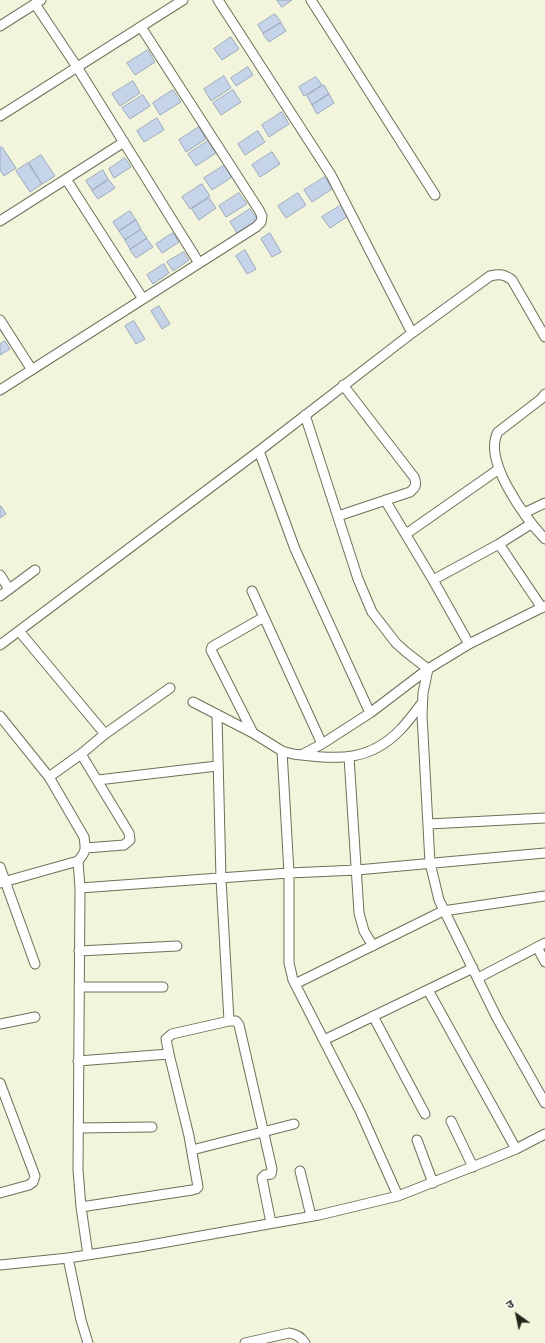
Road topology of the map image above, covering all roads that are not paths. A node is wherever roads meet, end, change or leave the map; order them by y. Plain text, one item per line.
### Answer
1 (183, 0) edge
2 (218, 0) edge
3 (311, 0) edge
4 (38, 2) edge
5 (0, 26) edge
6 (141, 26) junction
7 (77, 67) junction
8 (0, 116) edge
9 (124, 142) junction
10 (66, 179) junction
11 (435, 195) dead end
12 (0, 221) edge
13 (199, 263) junction
14 (143, 299) junction
15 (0, 320) edge
16 (412, 333) junction
17 (545, 337) edge
18 (32, 370) junction
19 (343, 385) junction
20 (0, 390) edge
21 (545, 394) edge
22 (306, 415) junction
23 (259, 451) junction
24 (499, 470) junction
25 (385, 500) junction
26 (545, 503) edge
27 (524, 513) junction
28 (338, 516) junction
29 (531, 524) junction
30 (406, 534) junction
31 (545, 540) edge
32 (499, 544) junction
33 (35, 570) dead end
34 (0, 575) edge
35 (433, 580) junction
36 (9, 589) junction
37 (252, 591) dead end
38 (0, 596) edge
39 (544, 607) edge
40 (264, 617) junction
41 (19, 631) junction
42 (0, 644) edge
43 (469, 644) junction
44 (428, 669) junction
45 (170, 688) dead end
46 (193, 702) dead end
47 (422, 703) junction
48 (370, 713) junction
49 (217, 715) junction
50 (0, 716) edge
51 (253, 733) junction
52 (105, 734) junction
53 (322, 744) junction
54 (282, 751) junction
55 (82, 754) junction
56 (301, 755) junction
57 (349, 757) junction
58 (218, 766) junction
59 (49, 777) junction
60 (98, 780) junction
61 (545, 818) edge
62 (429, 824) junction
63 (86, 848) junction
64 (545, 854) edge
65 (78, 861) junction
66 (430, 863) junction
67 (0, 867) edge
68 (357, 870) junction
69 (289, 873) junction
70 (221, 879) junction
71 (3, 882) edge
72 (80, 888) junction
73 (545, 896) edge
74 (443, 911) junction
75 (541, 945) edge
76 (177, 946) dead end
77 (373, 946) junction
78 (79, 951) junction
79 (545, 962) edge
80 (35, 964) dead end
81 (473, 968) junction
82 (478, 978) junction
83 (295, 984) junction
84 (79, 987) junction
85 (163, 987) dead end
86 (428, 990) junction
87 (373, 1016) junction
88 (35, 1017) dead end
89 (229, 1021) junction
90 (0, 1024) edge
91 (324, 1040) junction
92 (169, 1054) junction
93 (78, 1061) junction
94 (0, 1083) edge
95 (545, 1103) edge
96 (425, 1114) dead end
97 (451, 1121) dead end
98 (294, 1124) dead end
99 (78, 1128) junction
100 (152, 1128) dead end
101 (264, 1131) junction
102 (545, 1134) edge
103 (417, 1140) dead end
104 (516, 1149) junction
105 (192, 1150) junction
106 (473, 1167) junction
107 (300, 1171) dead end
108 (433, 1183) junction
109 (0, 1193) edge
110 (398, 1196) junction
111 (81, 1207) junction
112 (311, 1216) junction
113 (271, 1223) junction
114 (88, 1255) junction
115 (68, 1258) junction
116 (0, 1265) edge
117 (88, 1343) edge
118 (245, 1343) edge
119 (305, 1343) edge

1 - 6 street
2 - 16 street
3 - 11 street
4 - 5 street
4 - 7 street
6 - 7 street
6 - 13 street
7 - 8 street
7 - 9 street
9 - 10 street
9 - 13 street
10 - 12 street
10 - 14 street
13 - 14 street
14 - 18 street
15 - 18 street
16 - 17 street
16 - 19 street
18 - 20 street
19 - 22 street
19 - 25 street
21 - 24 street
22 - 23 street
22 - 28 street
23 - 41 street
23 - 48 street
24 - 27 street
24 - 30 street
25 - 28 street
25 - 30 street
26 - 27 street
27 - 29 street
28 - 44 street
29 - 31 street
29 - 32 street
30 - 35 street
32 - 35 street
32 - 39 street
33 - 36 street
34 - 36 street
35 - 43 street
36 - 38 street
37 - 40 street
39 - 43 street
40 - 51 street
40 - 53 street
41 - 42 street
41 - 52 street
43 - 44 street
44 - 47 street
44 - 48 street
45 - 52 street
46 - 49 street
47 - 57 street
47 - 62 street
48 - 53 street
49 - 51 street
49 - 58 street
50 - 59 street
51 - 54 street
52 - 55 street
53 - 56 street
54 - 56 street
54 - 69 street
55 - 59 street
55 - 60 street
56 - 57 street
57 - 68 street
58 - 60 street
58 - 70 street
59 - 63 street
60 - 63 street
61 - 62 street
62 - 66 street
63 - 65 street
64 - 66 street
65 - 71 street
65 - 72 street
66 - 68 street
66 - 74 street
67 - 71 street
68 - 69 street
68 - 77 street
69 - 70 street
69 - 83 street
70 - 72 street
70 - 89 street
71 - 80 street
72 - 78 street
73 - 74 street
74 - 77 street
74 - 81 street
75 - 79 street
75 - 82 street
76 - 78 street
77 - 83 street
78 - 84 street
81 - 82 street
81 - 86 street
82 - 95 street
83 - 91 street
84 - 85 street
84 - 93 street
86 - 87 street
86 - 104 street
87 - 91 street
87 - 96 street
88 - 90 street
89 - 92 street
89 - 101 street
91 - 110 street
92 - 93 street
92 - 105 street
93 - 99 street
94 - 109 street
97 - 106 street
98 - 101 street
99 - 100 street
99 - 111 street
101 - 105 street
101 - 113 street
102 - 104 street
103 - 108 street
104 - 106 street
105 - 111 street
106 - 108 street
107 - 112 street
108 - 110 street
110 - 112 street
111 - 114 street
112 - 113 street
113 - 114 street
114 - 115 street
115 - 116 street
115 - 117 street
118 - 119 street

